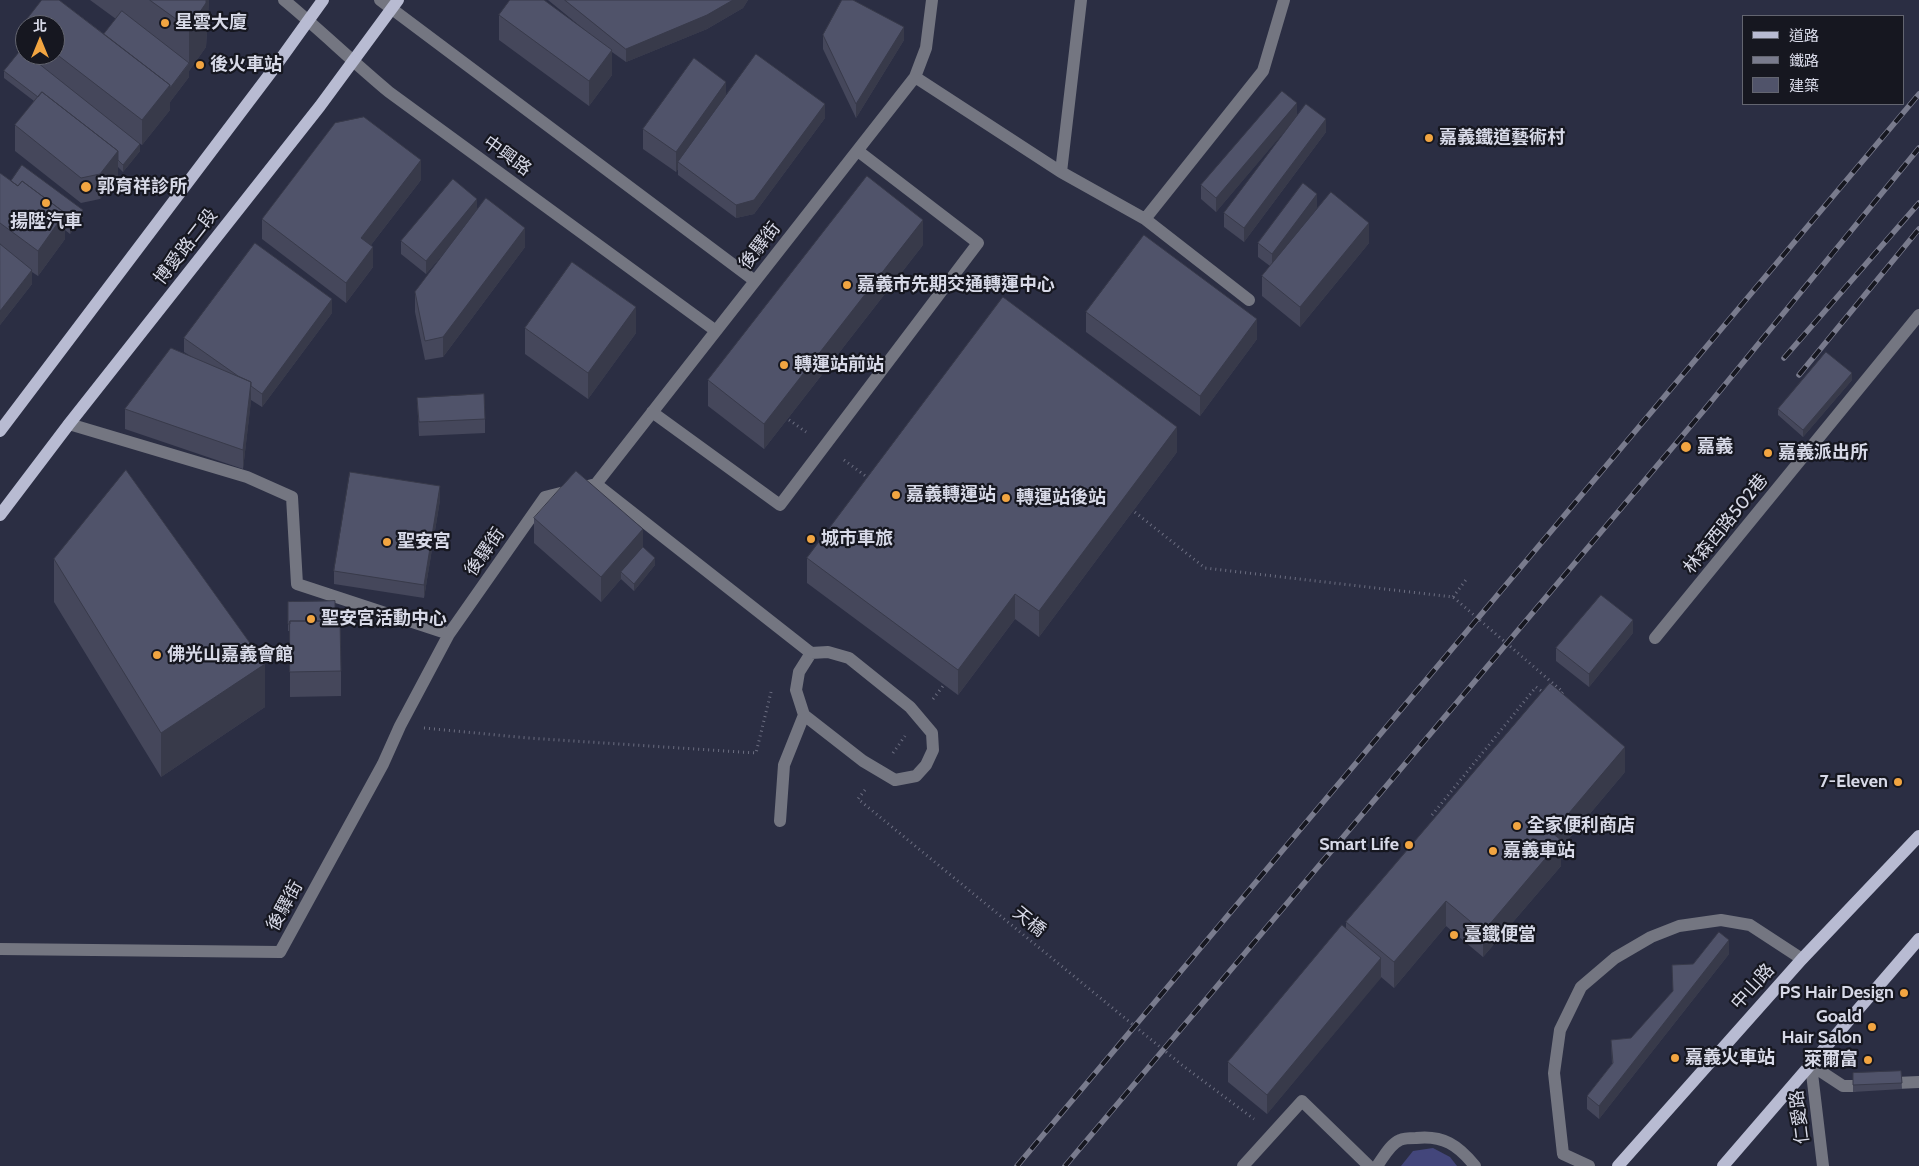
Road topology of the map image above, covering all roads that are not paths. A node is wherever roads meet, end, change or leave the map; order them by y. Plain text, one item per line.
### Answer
1 (284, 0) edge
2 (323, 0) edge
3 (380, 0) edge
4 (932, 0) edge
5 (1081, 0) edge
6 (1284, 0) edge
7 (394, 4) edge
8 (308, 20) junction
9 (352, 61) junction
10 (915, 77) junction
11 (858, 150) junction
12 (1060, 172) junction
13 (1145, 219) junction
14 (755, 281) junction
15 (1249, 300) dead end
16 (1919, 315) edge
17 (716, 330) junction
18 (652, 412) junction
19 (69, 424) junction
20 (0, 431) edge
21 (596, 484) junction
22 (0, 515) edge
23 (449, 634) junction
24 (1655, 638) dead end
25 (811, 653) junction
26 (804, 715) junction
27 (780, 821) dead end
28 (1919, 836) edge
29 (1919, 939) edge
30 (0, 949) edge
31 (1802, 959) junction
32 (1811, 1065) junction
33 (1919, 1082) edge
34 (1896, 1083) edge
35 (1853, 1086) edge
36 (1243, 1166) edge
37 (1369, 1166) edge
38 (1377, 1166) edge
39 (1475, 1166) edge
40 (1590, 1166) edge
41 (1618, 1166) edge
42 (1723, 1166) edge
43 (1823, 1166) edge

1 - 8 street, 中興路
2 - 8 main road, 博愛路二段
3 - 7 street
4 - 10 street, 後驛街
5 - 12 street
6 - 13 street
7 - 9 main road, 博愛路二段
7 - 14 street
8 - 9 street, 中興路
8 - 20 main road, 博愛路二段
9 - 17 street, 中興路
9 - 19 main road, 博愛路二段
10 - 11 street, 後驛街
10 - 12 street
11 - 14 street, 後驛街
11 - 18 street
12 - 13 street
13 - 15 street
14 - 17 street, 後驛街
16 - 24 street, 林森西路502巷
17 - 18 street, 後驛街
18 - 21 street, 後驛街
19 - 22 main road, 博愛路二段
19 - 23 street
21 - 23 street, 後驛街
21 - 25 street
23 - 30 street, 後驛街
25 - 26 street
25 - 26 street
26 - 27 street
28 - 31 main road, 中山路
29 - 32 main road
31 - 40 street
31 - 41 main road, 中山路
32 - 35 street
32 - 42 main road
32 - 43 street, 仁愛路
33 - 34 street
36 - 37 street
38 - 39 street

